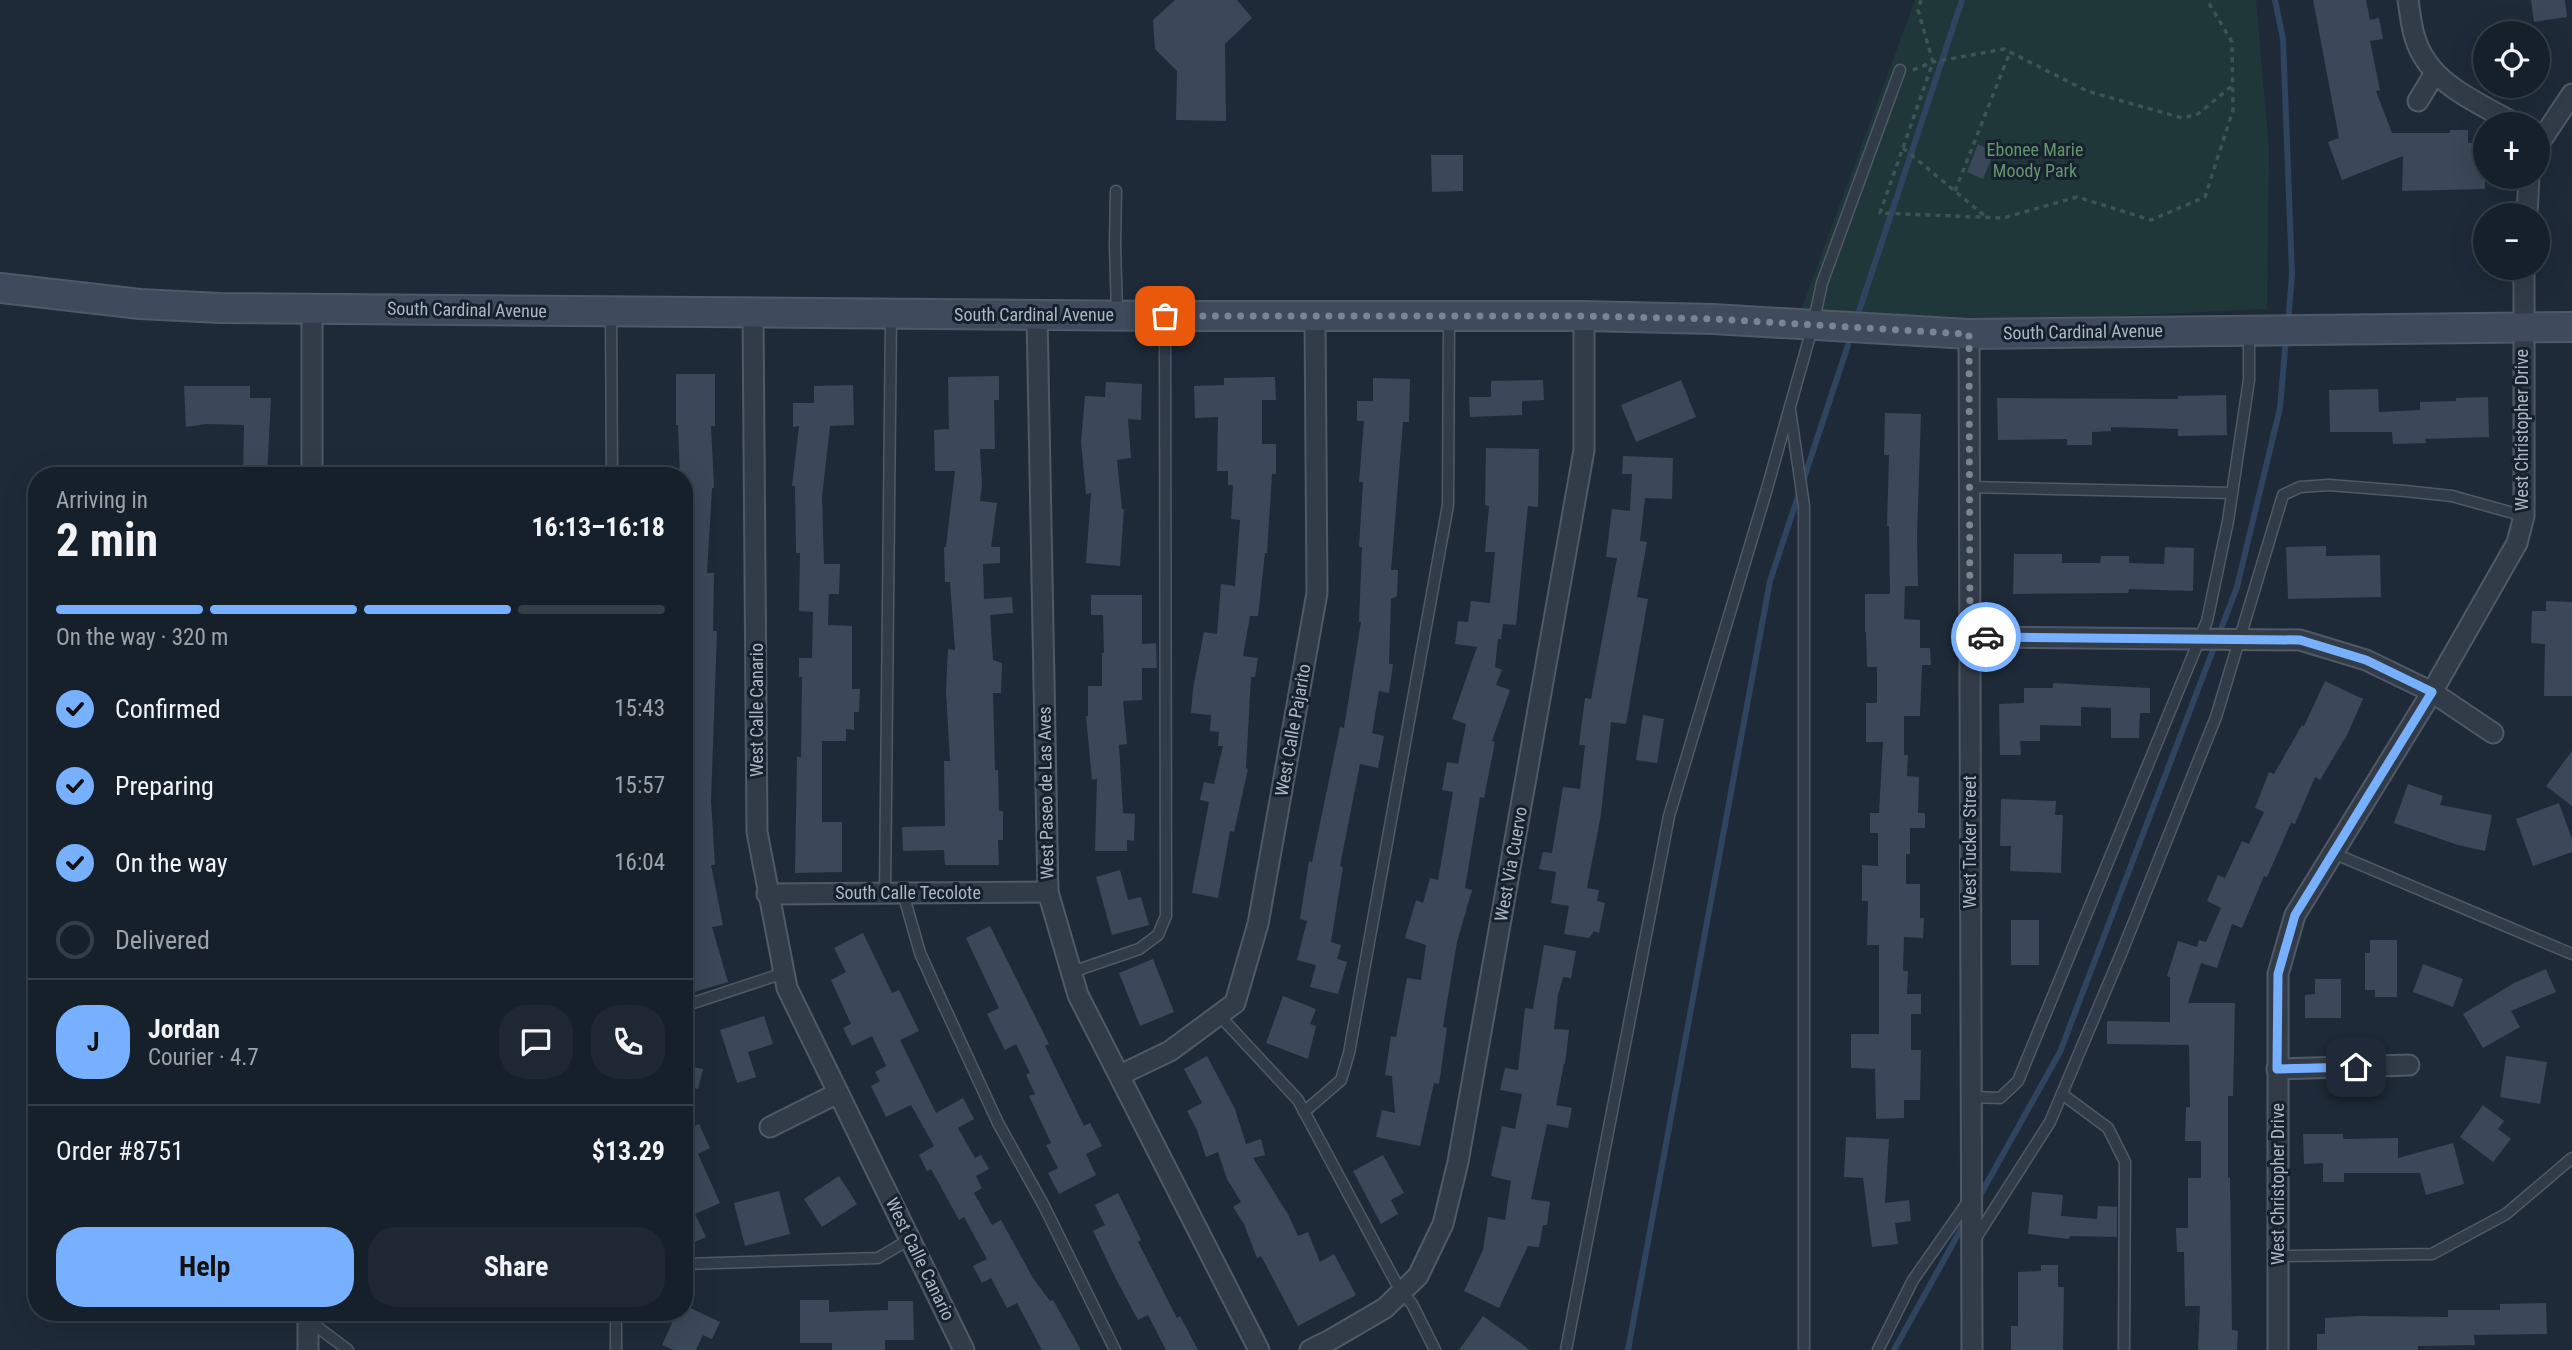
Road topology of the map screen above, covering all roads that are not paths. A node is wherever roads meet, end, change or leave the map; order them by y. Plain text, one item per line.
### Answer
1 (2408, 0) edge
2 (2435, 73) junction
3 (1898, 74) road end
4 (2572, 94) edge
5 (2418, 101) dead end
6 (2494, 112) edge
7 (2550, 125) edge
8 (1116, 191) dead end
9 (2524, 280) edge
10 (0, 288) edge
11 (312, 308) junction
12 (611, 312) junction
13 (753, 313) junction
14 (891, 314) junction
15 (1037, 314) junction
16 (1117, 315) junction
17 (1449, 315) junction
18 (1165, 316) junction
19 (1315, 316) junction
20 (1584, 316) junction
21 (1813, 325) junction
22 (2572, 327) edge
23 (2522, 328) junction
24 (2271, 330) junction
25 (1969, 334) junction
26 (1790, 406) junction
27 (312, 467) edge
28 (612, 467) edge
29 (1969, 487) junction
30 (2232, 493) junction
31 (2524, 516) junction
32 (1970, 637) junction
33 (2200, 639) junction
34 (2238, 639) junction
35 (2432, 692) junction
36 (2493, 733) dead end
37 (2333, 853) junction
38 (1048, 892) junction
39 (894, 893) junction
40 (767, 894) junction
41 (2572, 954) edge
42 (1072, 972) junction
43 (783, 973) junction
44 (693, 1003) edge
45 (1219, 1015) junction
46 (2409, 1065) dead end
47 (2277, 1069) junction
48 (1120, 1075) junction
49 (838, 1093) junction
50 (2062, 1094) junction
51 (1971, 1097) junction
52 (1304, 1112) junction
53 (770, 1127) dead end
54 (2572, 1158) edge
55 (1971, 1197) junction
56 (910, 1239) junction
57 (1971, 1246) junction
58 (2278, 1256) junction
59 (693, 1264) edge
60 (1401, 1292) junction
61 (308, 1321) edge
62 (314, 1321) edge
63 (616, 1321) edge
64 (308, 1350) edge
65 (348, 1350) edge
66 (616, 1350) edge
67 (964, 1350) edge
68 (1115, 1350) edge
69 (1259, 1350) edge
70 (1310, 1350) edge
71 (1436, 1350) edge
72 (1566, 1350) edge
73 (1804, 1350) edge
74 (1878, 1350) edge
75 (1972, 1350) edge
76 (2124, 1350) edge
77 (2278, 1350) edge

1 - 2 street
2 - 5 street
2 - 6 street
3 - 21 lane
4 - 7 street
8 - 16 lane
9 - 23 street, West Christopher Drive
10 - 11 main road, South Cardinal Avenue
11 - 12 main road, South Cardinal Avenue
11 - 27 street
12 - 13 main road, South Cardinal Avenue
12 - 28 lane
13 - 14 main road, South Cardinal Avenue
13 - 40 street, West Calle Canario
14 - 15 main road, South Cardinal Avenue
14 - 39 lane
15 - 16 main road, South Cardinal Avenue
15 - 38 street, West Paseo de Las Aves
16 - 18 main road, South Cardinal Avenue
17 - 19 main road, South Cardinal Avenue
17 - 20 main road, South Cardinal Avenue
17 - 52 lane
18 - 19 main road, South Cardinal Avenue
18 - 42 lane
19 - 45 street, West Calle Pajarito
20 - 21 main road, South Cardinal Avenue
20 - 60 street, West Via Cuervo
21 - 25 main road, South Cardinal Avenue
21 - 26 lane
22 - 23 main road, South Cardinal Avenue
23 - 24 main road, South Cardinal Avenue
23 - 31 street, West Christopher Drive
24 - 25 main road, South Cardinal Avenue
24 - 30 lane
25 - 29 street, West Tucker Street
26 - 72 lane
26 - 73 lane
29 - 30 lane
29 - 32 street, West Tucker Street
30 - 33 lane
31 - 34 lane
31 - 35 street, West Christopher Drive
32 - 33 street
32 - 51 street, West Tucker Street
33 - 34 street
33 - 51 lane
34 - 35 street
34 - 50 lane
35 - 36 street
35 - 37 street, West Christopher Drive
37 - 41 lane
37 - 47 street, West Christopher Drive
38 - 39 street, South Calle Tecolote
38 - 42 street, West Paseo de Las Aves
39 - 40 street, South Calle Tecolote
39 - 68 lane
40 - 43 street, West Calle Canario
42 - 48 street, West Paseo de Las Aves
43 - 44 lane
43 - 49 street, West Calle Canario
45 - 48 street, West Calle Pajarito
45 - 52 lane
46 - 47 street
47 - 58 street, West Christopher Drive
48 - 69 street, West Paseo de Las Aves
49 - 53 street
49 - 56 street, West Calle Canario
50 - 57 lane
50 - 76 lane
51 - 55 street, West Tucker Street
52 - 60 lane
54 - 58 lane
55 - 57 street, West Tucker Street
55 - 74 lane
56 - 59 lane
56 - 67 street, West Calle Canario
57 - 75 street, West Tucker Street
58 - 77 street, West Christopher Drive
60 - 70 street, West Via Cuervo
60 - 71 lane
61 - 64 street
62 - 65 lane
63 - 66 lane

